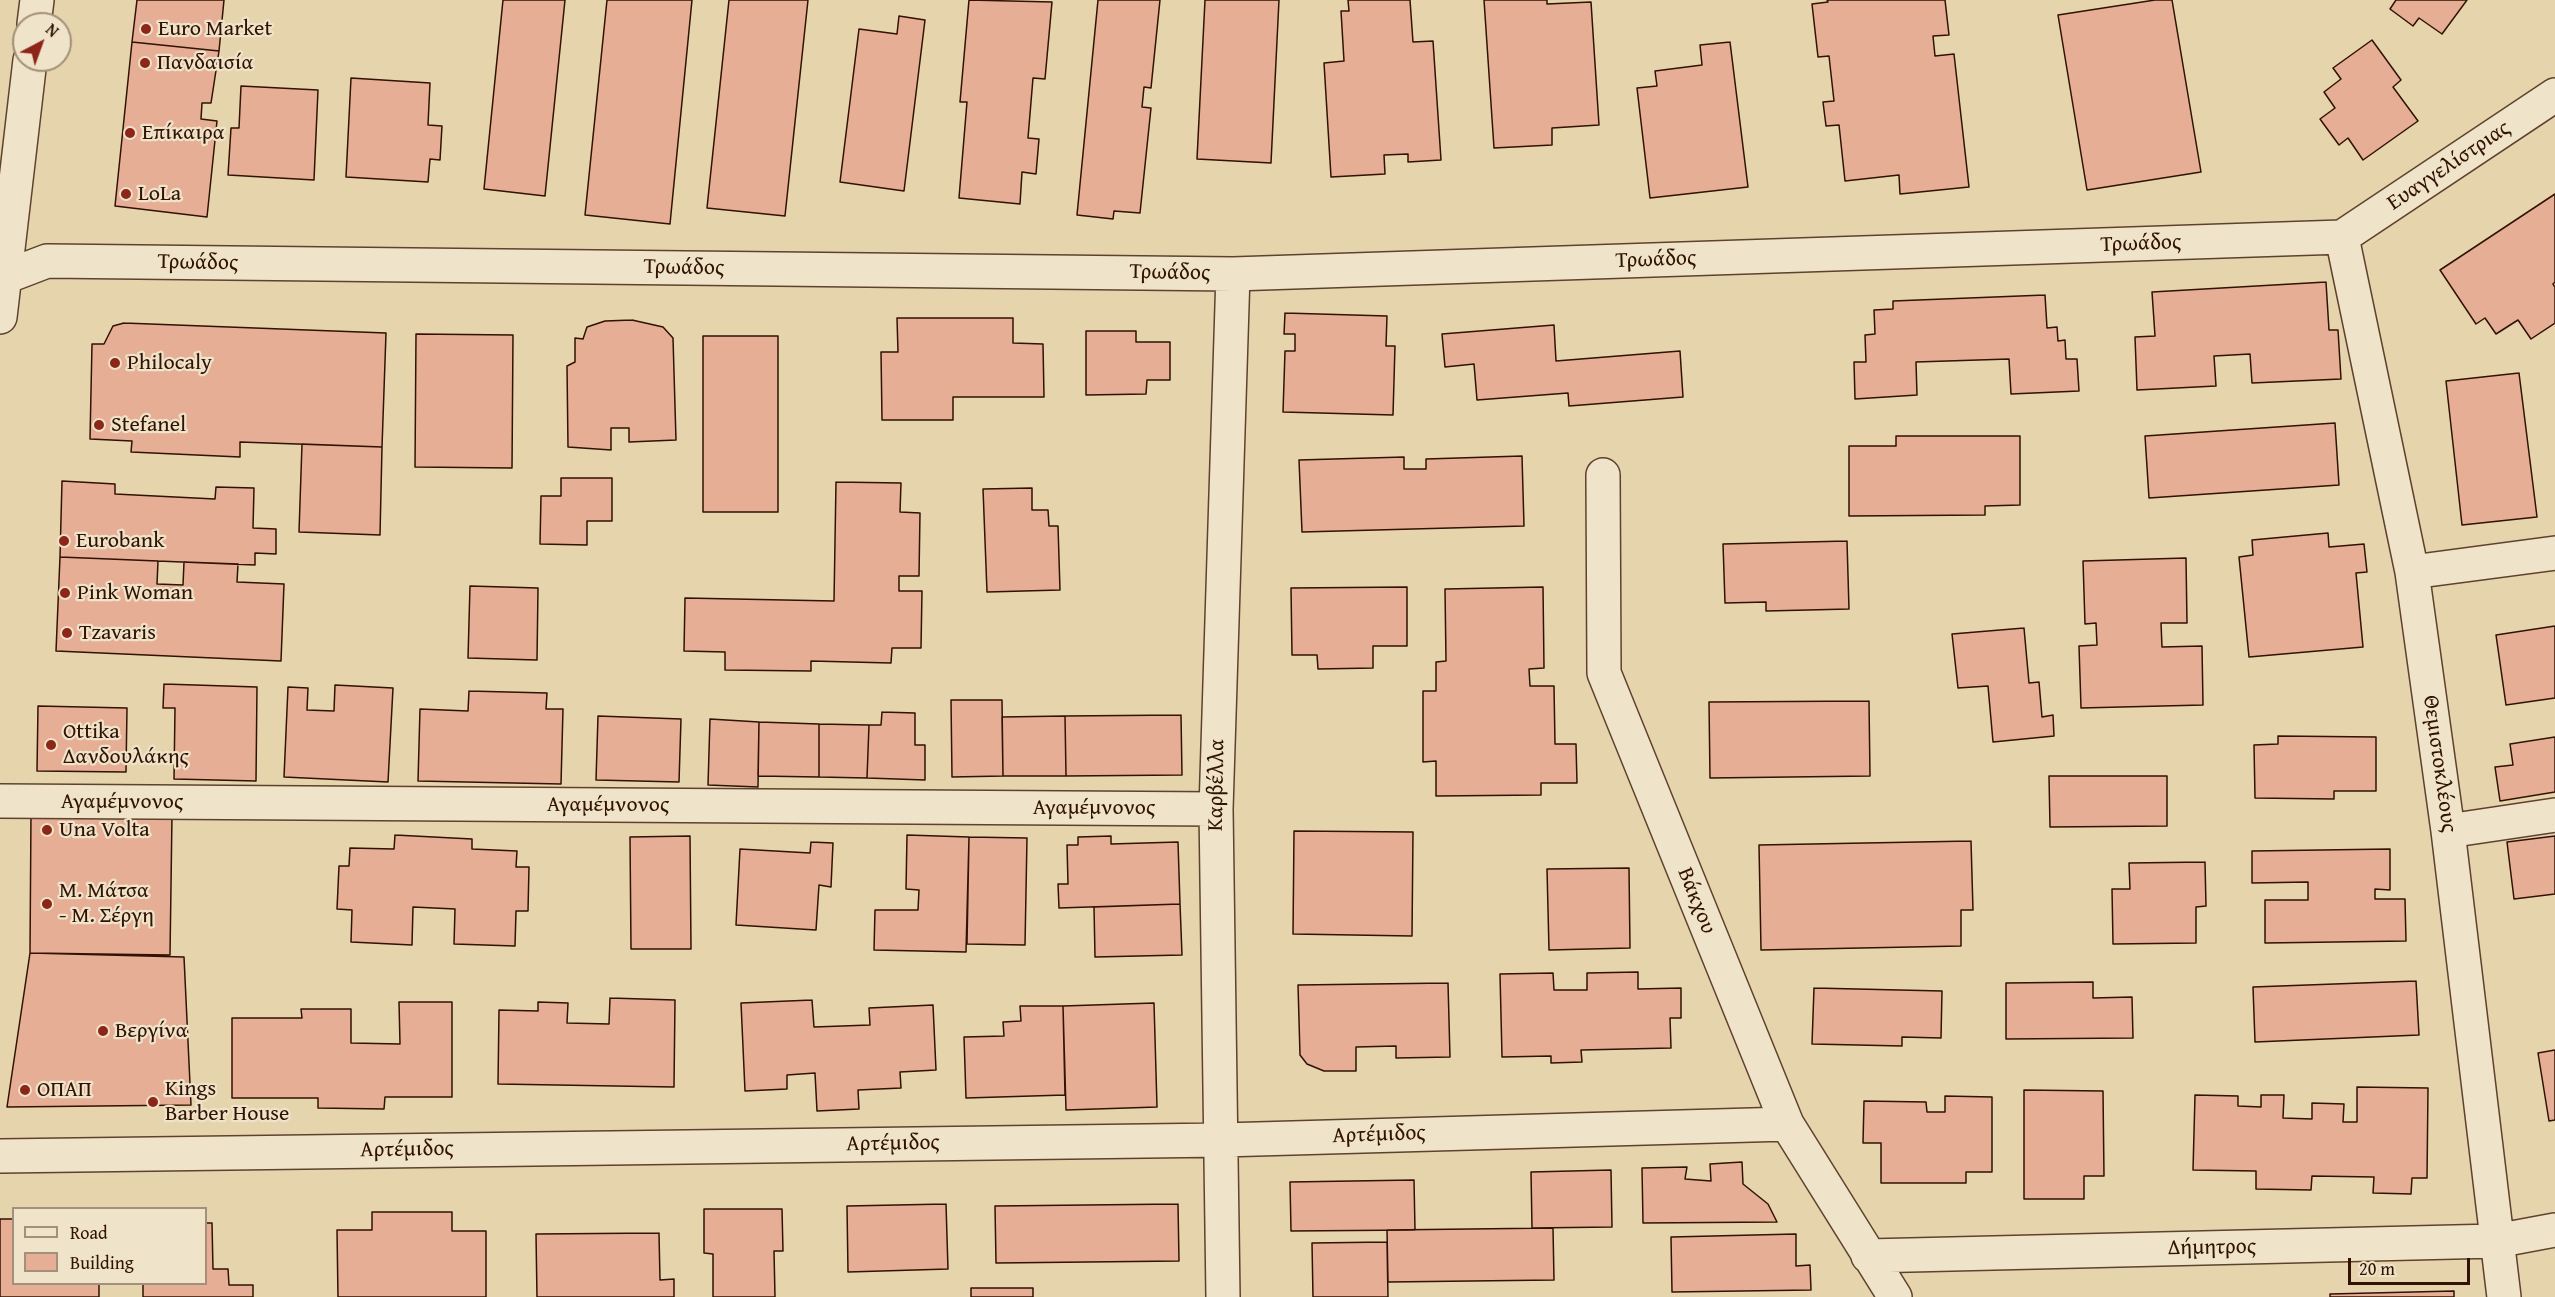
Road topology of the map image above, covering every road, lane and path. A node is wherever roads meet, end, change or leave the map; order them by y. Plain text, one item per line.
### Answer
1 (28, 72) edge
2 (2555, 95) edge
3 (2343, 237) junction
4 (1233, 274) junction
5 (2, 278) edge
6 (0, 317) edge
7 (1603, 475) dead end
8 (2555, 553) edge
9 (2412, 572) junction
10 (0, 801) edge
11 (1216, 809) junction
12 (2555, 815) edge
13 (2448, 831) junction
14 (1787, 1124) junction
15 (1222, 1140) junction
16 (0, 1156) edge
17 (2555, 1230) edge
18 (2496, 1241) junction
19 (1868, 1256) junction
20 (1223, 1297) edge
21 (1895, 1297) edge
22 (2504, 1297) edge

1 - 5 street
2 - 3 street, Ευαγγελίστριας
3 - 4 street, Τρωάδος
3 - 9 street, Θεμιστοκλέους
4 - 5 street, Τρωάδος
4 - 11 street, Καρβέλλα
5 - 6 street
7 - 14 street, Βάκχου
8 - 9 street
9 - 13 street, Θεμιστοκλέους
10 - 11 street, Αγαμέμνονος
11 - 15 street, Καρβέλλα
12 - 13 street
13 - 18 street, Θεμιστοκλέους
14 - 15 street, Αρτέμιδος
14 - 19 street, Βάκχου
15 - 16 street, Αρτέμιδος
15 - 20 street, Καρβέλλα
17 - 18 street, Δήμητρος
18 - 19 street, Δήμητρος
18 - 22 street, Θεμιστοκλέους
19 - 21 street, Βάκχου

